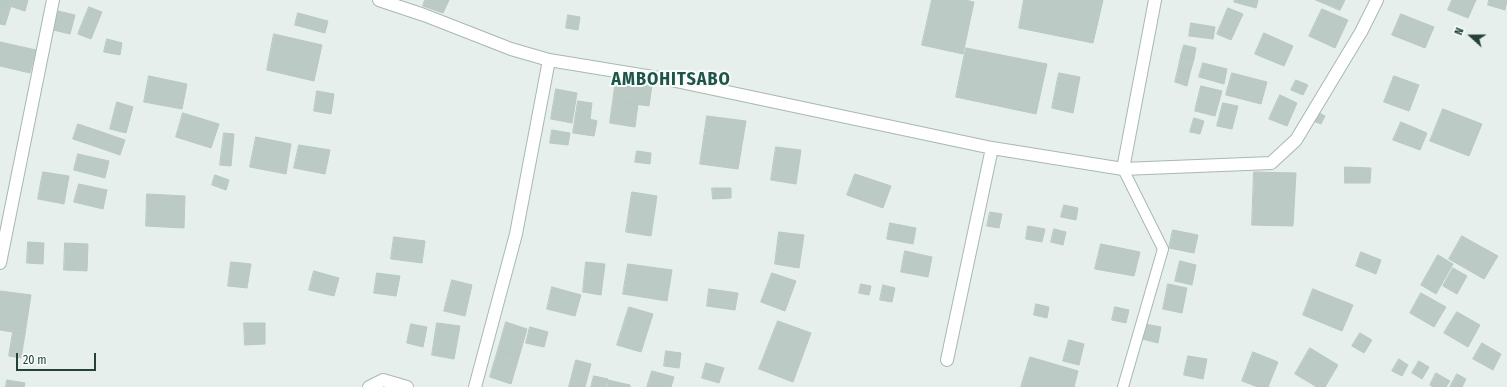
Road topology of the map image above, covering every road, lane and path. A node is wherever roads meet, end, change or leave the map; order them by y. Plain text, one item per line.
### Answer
1 (53, 0) edge
2 (379, 0) edge
3 (1155, 0) edge
4 (1377, 0) edge
5 (549, 60) junction
6 (992, 148) junction
7 (1123, 169) junction
8 (0, 263) edge
9 (947, 360) dead end
10 (370, 387) edge
11 (407, 387) edge
12 (475, 387) edge
13 (1123, 387) edge

1 - 8 street
2 - 5 street
3 - 7 street
4 - 7 street
5 - 6 street
5 - 12 street
6 - 7 street
6 - 9 street
7 - 13 lane
10 - 11 street

